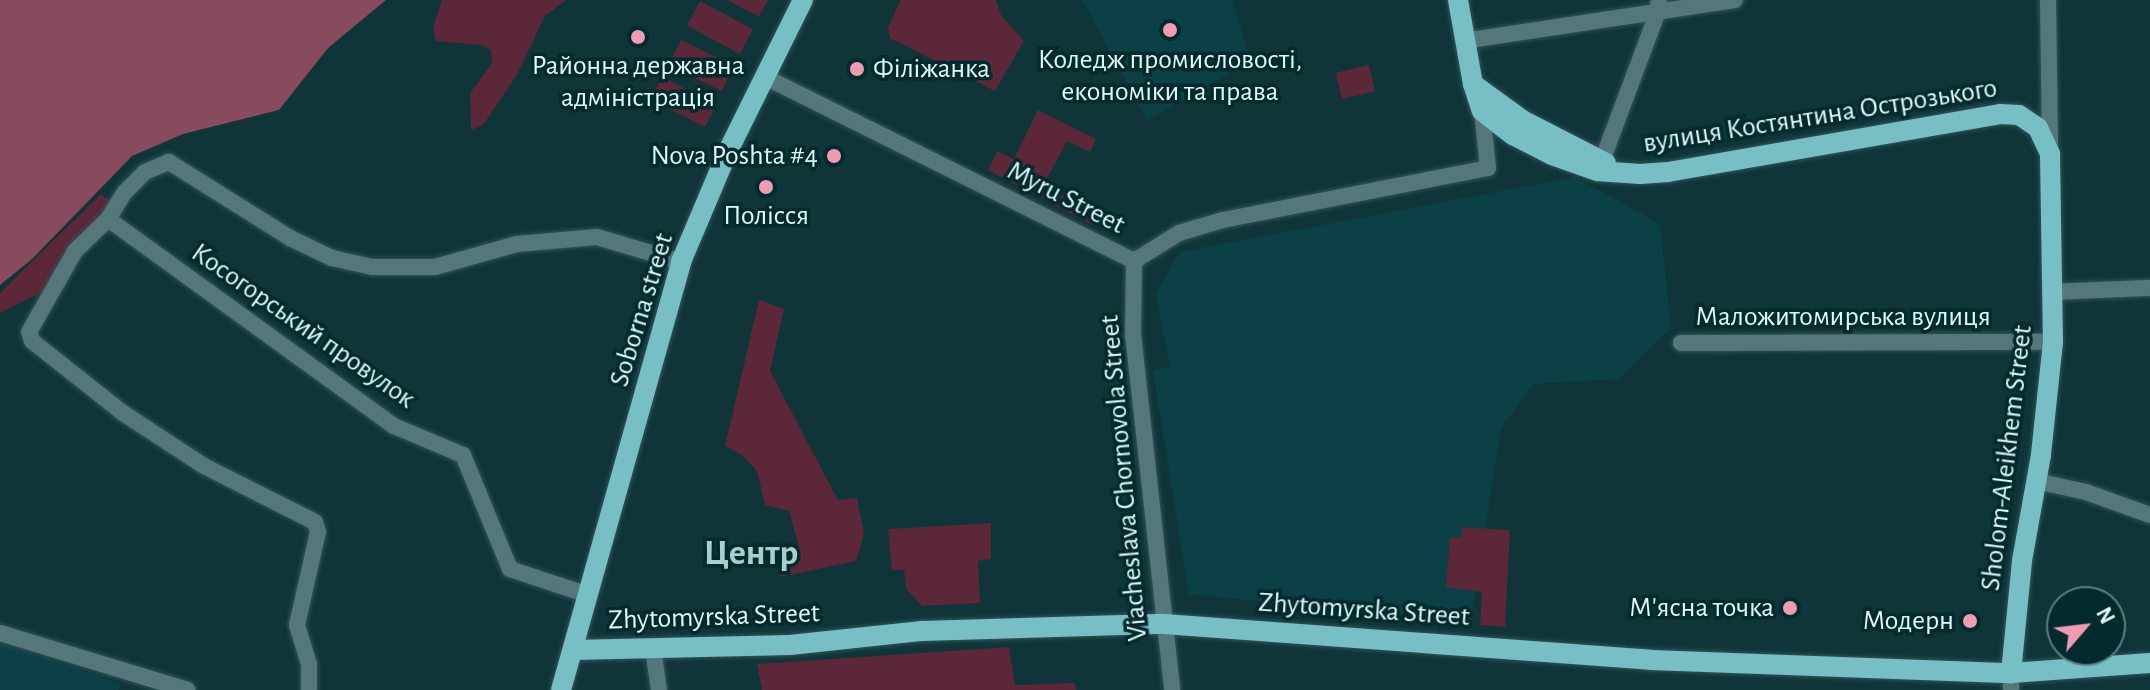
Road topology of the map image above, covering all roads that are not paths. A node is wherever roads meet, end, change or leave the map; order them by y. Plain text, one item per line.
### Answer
1 (803, 0) edge
2 (1458, 0) edge
3 (1735, 0) edge
4 (2048, 0) edge
5 (1658, 7) edge
6 (1464, 41) junction
7 (765, 77) junction
8 (1473, 84) junction
9 (1482, 111) junction
10 (2050, 154) junction
11 (1602, 161) junction
12 (1626, 172) junction
13 (108, 219) junction
14 (1134, 261) junction
15 (681, 262) junction
16 (2150, 288) edge
17 (2053, 292) junction
18 (2053, 342) junction
19 (1681, 343) dead end
20 (2036, 481) junction
21 (2150, 515) edge
22 (588, 595) junction
23 (1164, 624) junction
24 (0, 633) edge
25 (653, 648) junction
26 (573, 650) junction
27 (2150, 663) edge
28 (2011, 682) edge
29 (188, 690) edge
30 (309, 690) edge
31 (561, 690) edge
32 (659, 690) edge
33 (1172, 690) edge

1 - 7 main road, Soborna street
2 - 6 main road
3 - 5 street
4 - 10 street
5 - 6 street
5 - 11 street
6 - 8 main road
7 - 14 street, Myru Street
7 - 15 main road, Soborna street
8 - 9 main road
8 - 11 main road
9 - 12 main road, вулиця Костянтина Острозького
9 - 14 street, Myru Street
10 - 12 main road, вулиця Костянтина Острозького
10 - 17 main road, Sholom-Aleikhem Street
11 - 12 main road
13 - 15 street
13 - 22 street, Косогорський провулок
13 - 30 street
14 - 23 street, Viacheslava Chornovola Street
15 - 22 main road, Soborna street
16 - 17 street
17 - 18 main road, Sholom-Aleikhem Street
18 - 19 street, Маложитомирська вулиця
18 - 20 main road, Sholom-Aleikhem Street
20 - 21 street
20 - 28 main road, Sholom-Aleikhem Street
22 - 26 main road, Soborna street
23 - 25 main road, Zhytomyrska Street
23 - 28 main road, Zhytomyrska Street
23 - 33 street, Viacheslava Chornovola Street
24 - 29 street
25 - 26 main road, Zhytomyrska Street
25 - 32 street
26 - 31 main road, Soborna street
27 - 28 main road, Zhytomyrska Street

